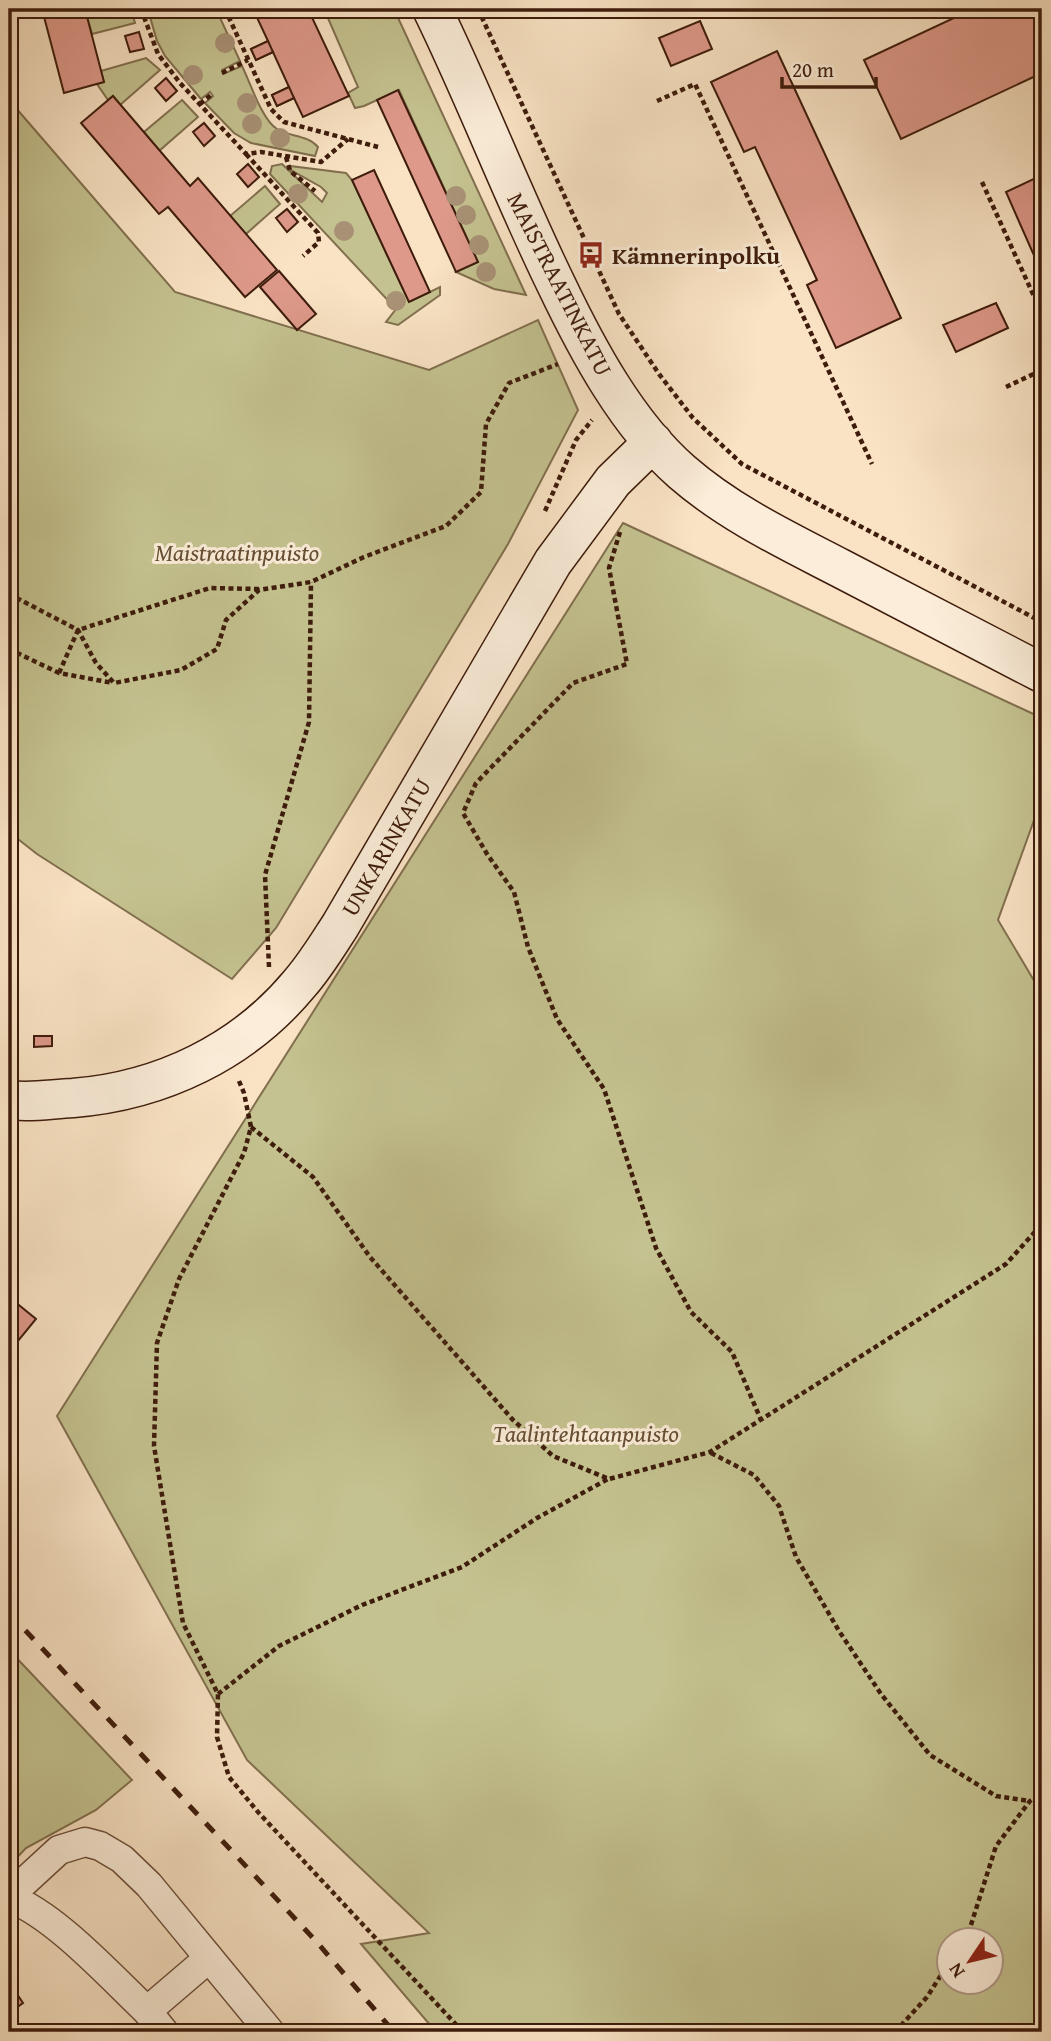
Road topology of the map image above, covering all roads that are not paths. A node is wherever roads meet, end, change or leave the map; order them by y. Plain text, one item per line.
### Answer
1 (432, 9) edge
2 (653, 442) junction
3 (1042, 673) edge
4 (9, 1100) edge
5 (9, 1897) edge
6 (209, 1958) junction
7 (155, 2021) edge
8 (270, 2032) edge

1 - 2 street, MAISTRAATINKATU
2 - 3 street, MAISTRAATINKATU
2 - 4 street, UNKARINKATU
5 - 6 street
5 - 7 street
6 - 7 street
6 - 8 street

